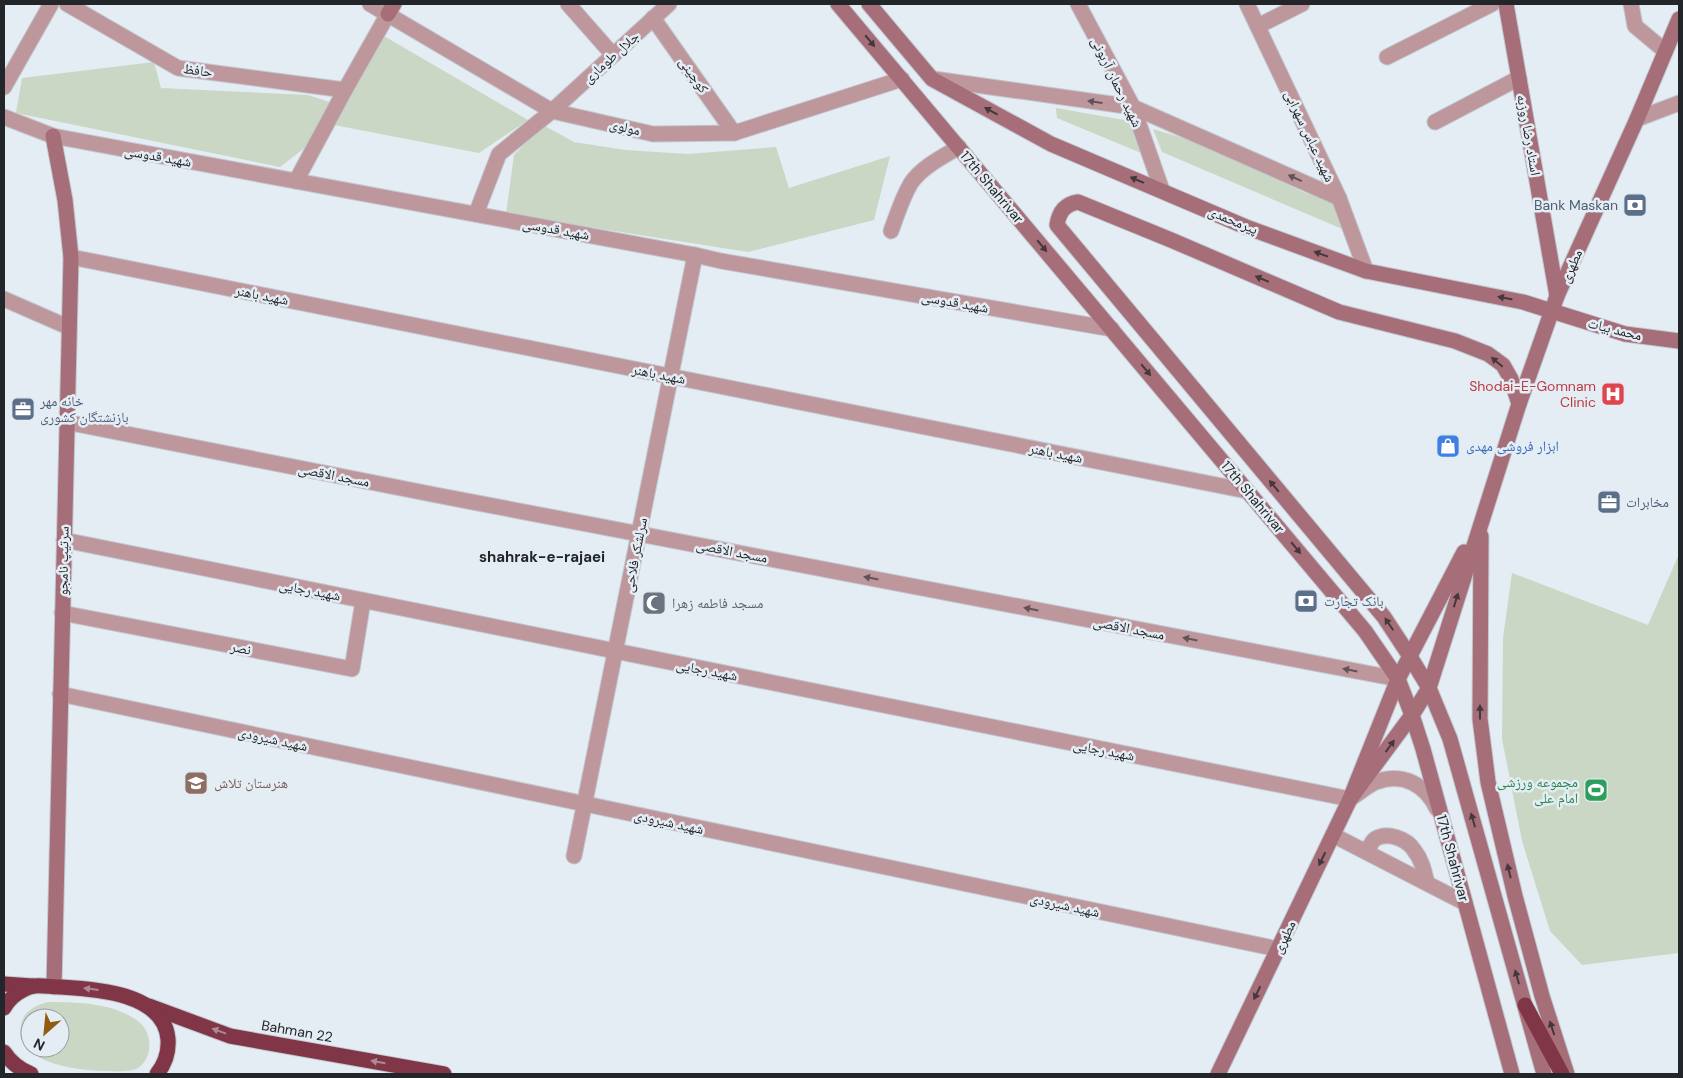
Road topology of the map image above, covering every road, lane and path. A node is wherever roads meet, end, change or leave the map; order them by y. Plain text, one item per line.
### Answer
1 (51, 4) edge
2 (67, 4) edge
3 (370, 4) edge
4 (568, 4) edge
5 (669, 4) edge
6 (838, 4) edge
7 (869, 4) edge
8 (1078, 4) edge
9 (1247, 4) edge
10 (1302, 4) edge
11 (1492, 4) edge
12 (1506, 4) edge
13 (1631, 4) edge
14 (391, 9) edge
15 (653, 18) junction
16 (1679, 19) edge
17 (1258, 26) junction
18 (1665, 50) junction
19 (613, 55) junction
20 (1387, 57) dead end
21 (1519, 78) junction
22 (902, 79) junction
23 (932, 79) junction
24 (4, 87) edge
25 (345, 90) junction
26 (1679, 103) edge
27 (1133, 107) junction
28 (552, 111) junction
29 (4, 118) edge
30 (1637, 119) junction
31 (1434, 122) dead end
32 (734, 132) junction
33 (53, 136) junction
34 (958, 147) junction
35 (296, 181) junction
36 (1162, 190) junction
37 (1339, 198) junction
38 (476, 214) junction
39 (891, 231) dead end
40 (695, 255) junction
41 (71, 257) junction
42 (1366, 270) junction
43 (1557, 296) junction
44 (4, 299) edge
45 (1552, 311) junction
46 (68, 328) junction
47 (1112, 329) junction
48 (1679, 341) edge
49 (670, 376) junction
50 (1519, 404) junction
51 (66, 422) junction
52 (1247, 491) junction
53 (1482, 520) junction
54 (639, 534) junction
55 (64, 540) junction
56 (363, 601) junction
57 (62, 613) junction
58 (615, 652) junction
59 (1409, 655) junction
60 (1398, 679) junction
61 (1429, 688) junction
62 (60, 694) junction
63 (1412, 715) junction
64 (1350, 799) junction
65 (585, 804) junction
66 (1442, 818) junction
67 (1333, 835) junction
68 (1366, 852) junction
69 (574, 856) dead end
70 (1427, 883) junction
71 (1465, 902) junction
72 (1278, 949) junction
73 (4, 984) edge
74 (33, 986) junction
75 (54, 987) junction
76 (1525, 1005) junction
77 (149, 1006) junction
78 (4, 1008) edge
79 (6, 1057) edge
80 (31, 1074) edge
81 (157, 1074) edge
82 (444, 1074) edge
83 (1218, 1074) edge
84 (1512, 1074) edge
85 (1544, 1074) edge
86 (1562, 1074) edge
87 (1567, 1074) edge

1 - 24 street
2 - 25 street, حافظ
3 - 14 street, مولوی
4 - 19 street
5 - 15 street, جلال طوماری
6 -> 22 main road, 17th Shahrivar
7 - 23 main road
8 - 27 street, شهید رحمان آربونی
9 - 17 street, شهید عباس سهرابی
10 - 17 street
11 - 20 street
12 - 21 main road, استاد رضا روزبه
13 - 18 street
14 - 25 street
14 - 28 street, مولوی
15 - 19 street, جلال طوماری
15 - 32 street, کوچینی
16 - 18 main road, مطهری
17 - 37 street, شهید عباس سهرابی
18 - 30 main road, مطهری
19 - 28 street, جلال طوماری
21 - 31 street
21 - 43 main road, استاد رضا روزبه
22 - 32 street, مولوی
22 - 34 main road, 17th Shahrivar
27 -> 23 street
36 -> 23 main road, پیرمحمدی
25 - 35 street
26 - 30 street
27 - 36 street, شهید رحمان آربونی
37 -> 27 street
28 - 32 street, مولوی
28 - 38 street, جلال طوماری
29 - 33 street, شهید قدوسی
30 - 43 main road, مطهری
33 - 35 street, شهید قدوسی
33 - 41 main road, سرتیپ نامجو
34 - 39 street
34 -> 47 main road, 17th Shahrivar
35 - 38 street, شهید قدوسی
42 -> 36 main road, پیرمحمدی
37 - 42 street, شهید عباس سهرابی
38 - 40 street, شهید قدوسی
40 - 47 street, شهید قدوسی
40 - 49 street, سرلشکر فلاحی
41 - 46 main road, سرتیپ نامجو
41 - 49 street, شهید باهنر
45 -> 42 main road, پیرمحمدی
43 - 45 main road, مطهری
44 - 46 street
45 - 48 main road, محمد بیات
45 - 50 main road, مطهری
46 - 51 main road, سرتیپ نامجو
47 -> 52 main road, 17th Shahrivar
49 - 52 street, شهید باهنر
49 - 54 street, سرلشکر فلاحی
50 - 53 main road, مطهری
50 - 59 main road, 17th Shahrivar
51 - 54 street, مسجد الاقصی
51 - 55 main road, سرتیپ نامجو
52 -> 60 main road, 17th Shahrivar
53 - 59 main road
61 -> 53 main road
87 -> 53 main road
54 - 58 street, سرلشکر فلاحی
60 -> 54 street, مسجد الاقصی
55 - 56 street, شهید رجایی
55 - 57 main road, سرتیپ نامجو
56 - 57 street, نصر
56 - 58 street, شهید رجایی
57 - 62 main road, سرتیپ نامجو
58 - 64 street, شهید رجایی
58 - 65 street, سرلشکر فلاحی
59 - 60 main road
59 - 61 main road, 17th Shahrivar
60 - 63 main road, 17th Shahrivar
60 - 64 main road
61 - 63 main road
76 -> 61 main road, 17th Shahrivar
62 - 65 street, شهید شیرودی
62 - 75 main road, سرتیپ نامجو
64 -> 63 main road
63 - 66 main road, 17th Shahrivar
64 - 66 street
64 - 67 main road, مطهری
65 - 69 street, سرلشکر فلاحی
65 - 72 street, شهید شیرودی
66 - 71 main road, 17th Shahrivar
67 - 68 street
67 -> 72 main road, مطهری
68 - 70 street
68 - 70 street
70 - 71 street
71 - 84 main road, 17th Shahrivar
72 -> 83 main road, مطهری
73 - 74 highway
74 - 75 highway, Bahman 22
74 - 78 highway
77 -> 75 highway, Bahman 22
76 - 85 main road, 17th Shahrivar
76 - 86 highway
77 - 81 highway
82 -> 77 highway, Bahman 22
79 - 80 highway

